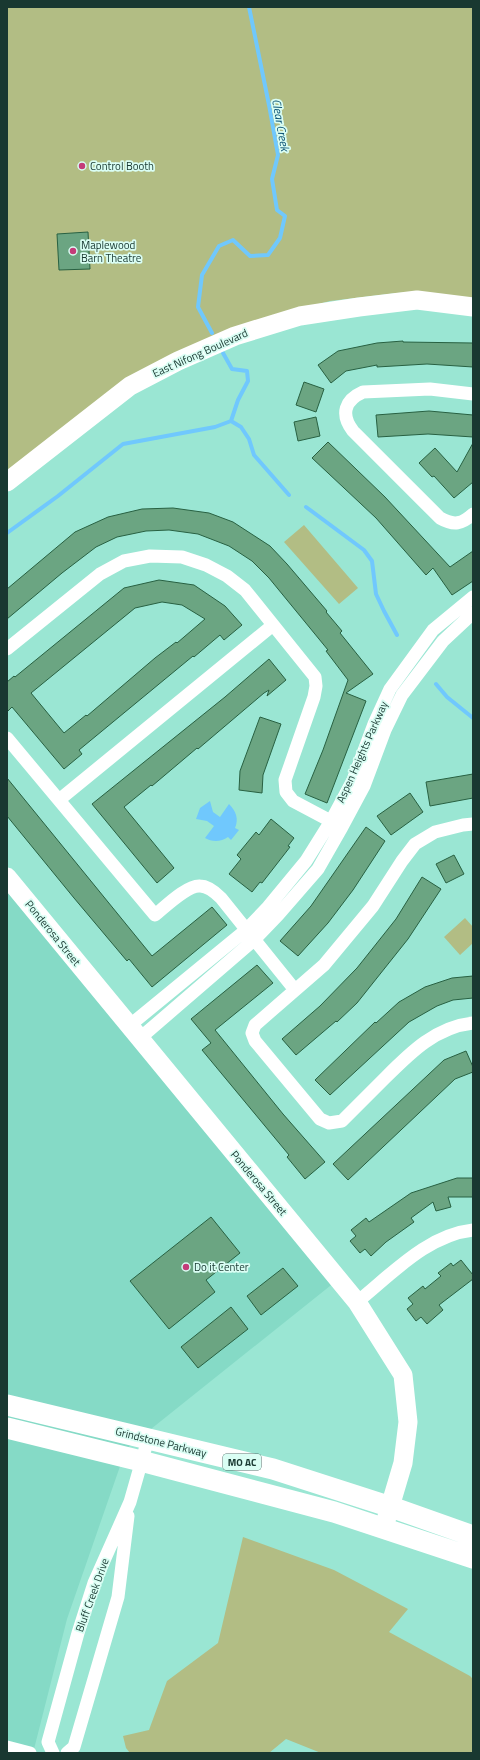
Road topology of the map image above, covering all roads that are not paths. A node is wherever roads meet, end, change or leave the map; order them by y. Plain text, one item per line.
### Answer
1 (473, 307) edge
2 (473, 394) edge
3 (7, 482) edge
4 (473, 514) edge
5 (473, 597) edge
6 (473, 613) edge
7 (273, 625) junction
8 (7, 649) edge
9 (7, 738) edge
10 (59, 800) junction
11 (337, 824) junction
12 (473, 824) edge
13 (7, 877) edge
14 (246, 930) junction
15 (254, 940) junction
16 (295, 990) junction
17 (473, 1023) edge
18 (134, 1032) junction
19 (473, 1230) edge
20 (357, 1302) junction
21 (7, 1405) edge
22 (7, 1428) edge
23 (148, 1439) junction
24 (141, 1461) junction
25 (130, 1502) junction
26 (391, 1507) junction
27 (384, 1528) junction
28 (473, 1536) edge
29 (473, 1558) edge
30 (7, 1747) edge
31 (30, 1753) edge
32 (54, 1753) edge
33 (67, 1753) edge

1 - 3 street, East Nifong Boulevard
2 - 4 street
5 - 11 street, Aspen Heights Parkway
6 - 11 street, Aspen Heights Parkway
7 - 8 street
7 - 10 street
7 - 11 street
9 - 10 street
10 - 14 street
11 - 14 street, Aspen Heights Parkway
11 - 15 street, Aspen Heights Parkway
12 - 16 street
13 - 18 street, Ponderosa Street
14 - 15 street
14 - 18 street, Aspen Heights Parkway
15 - 16 street
15 - 18 street, Aspen Heights Parkway
16 - 17 street
18 - 20 street, Ponderosa Street
19 - 20 street
20 - 26 street, Ponderosa Street
21 - 23 main road, Grindstone Parkway / MO AC
22 - 24 main road, MO AC
23 - 24 street, Bluff Creek Drive
23 - 26 main road, Grindstone Parkway / MO AC
24 - 25 street, Bluff Creek Drive
24 - 27 main road, MO AC
25 - 32 street, Bluff Creek Drive
25 - 33 street
26 - 27 street, Ponderosa Street
26 - 28 main road, Grindstone Parkway / MO AC
27 - 29 main road, MO AC
30 - 31 street

